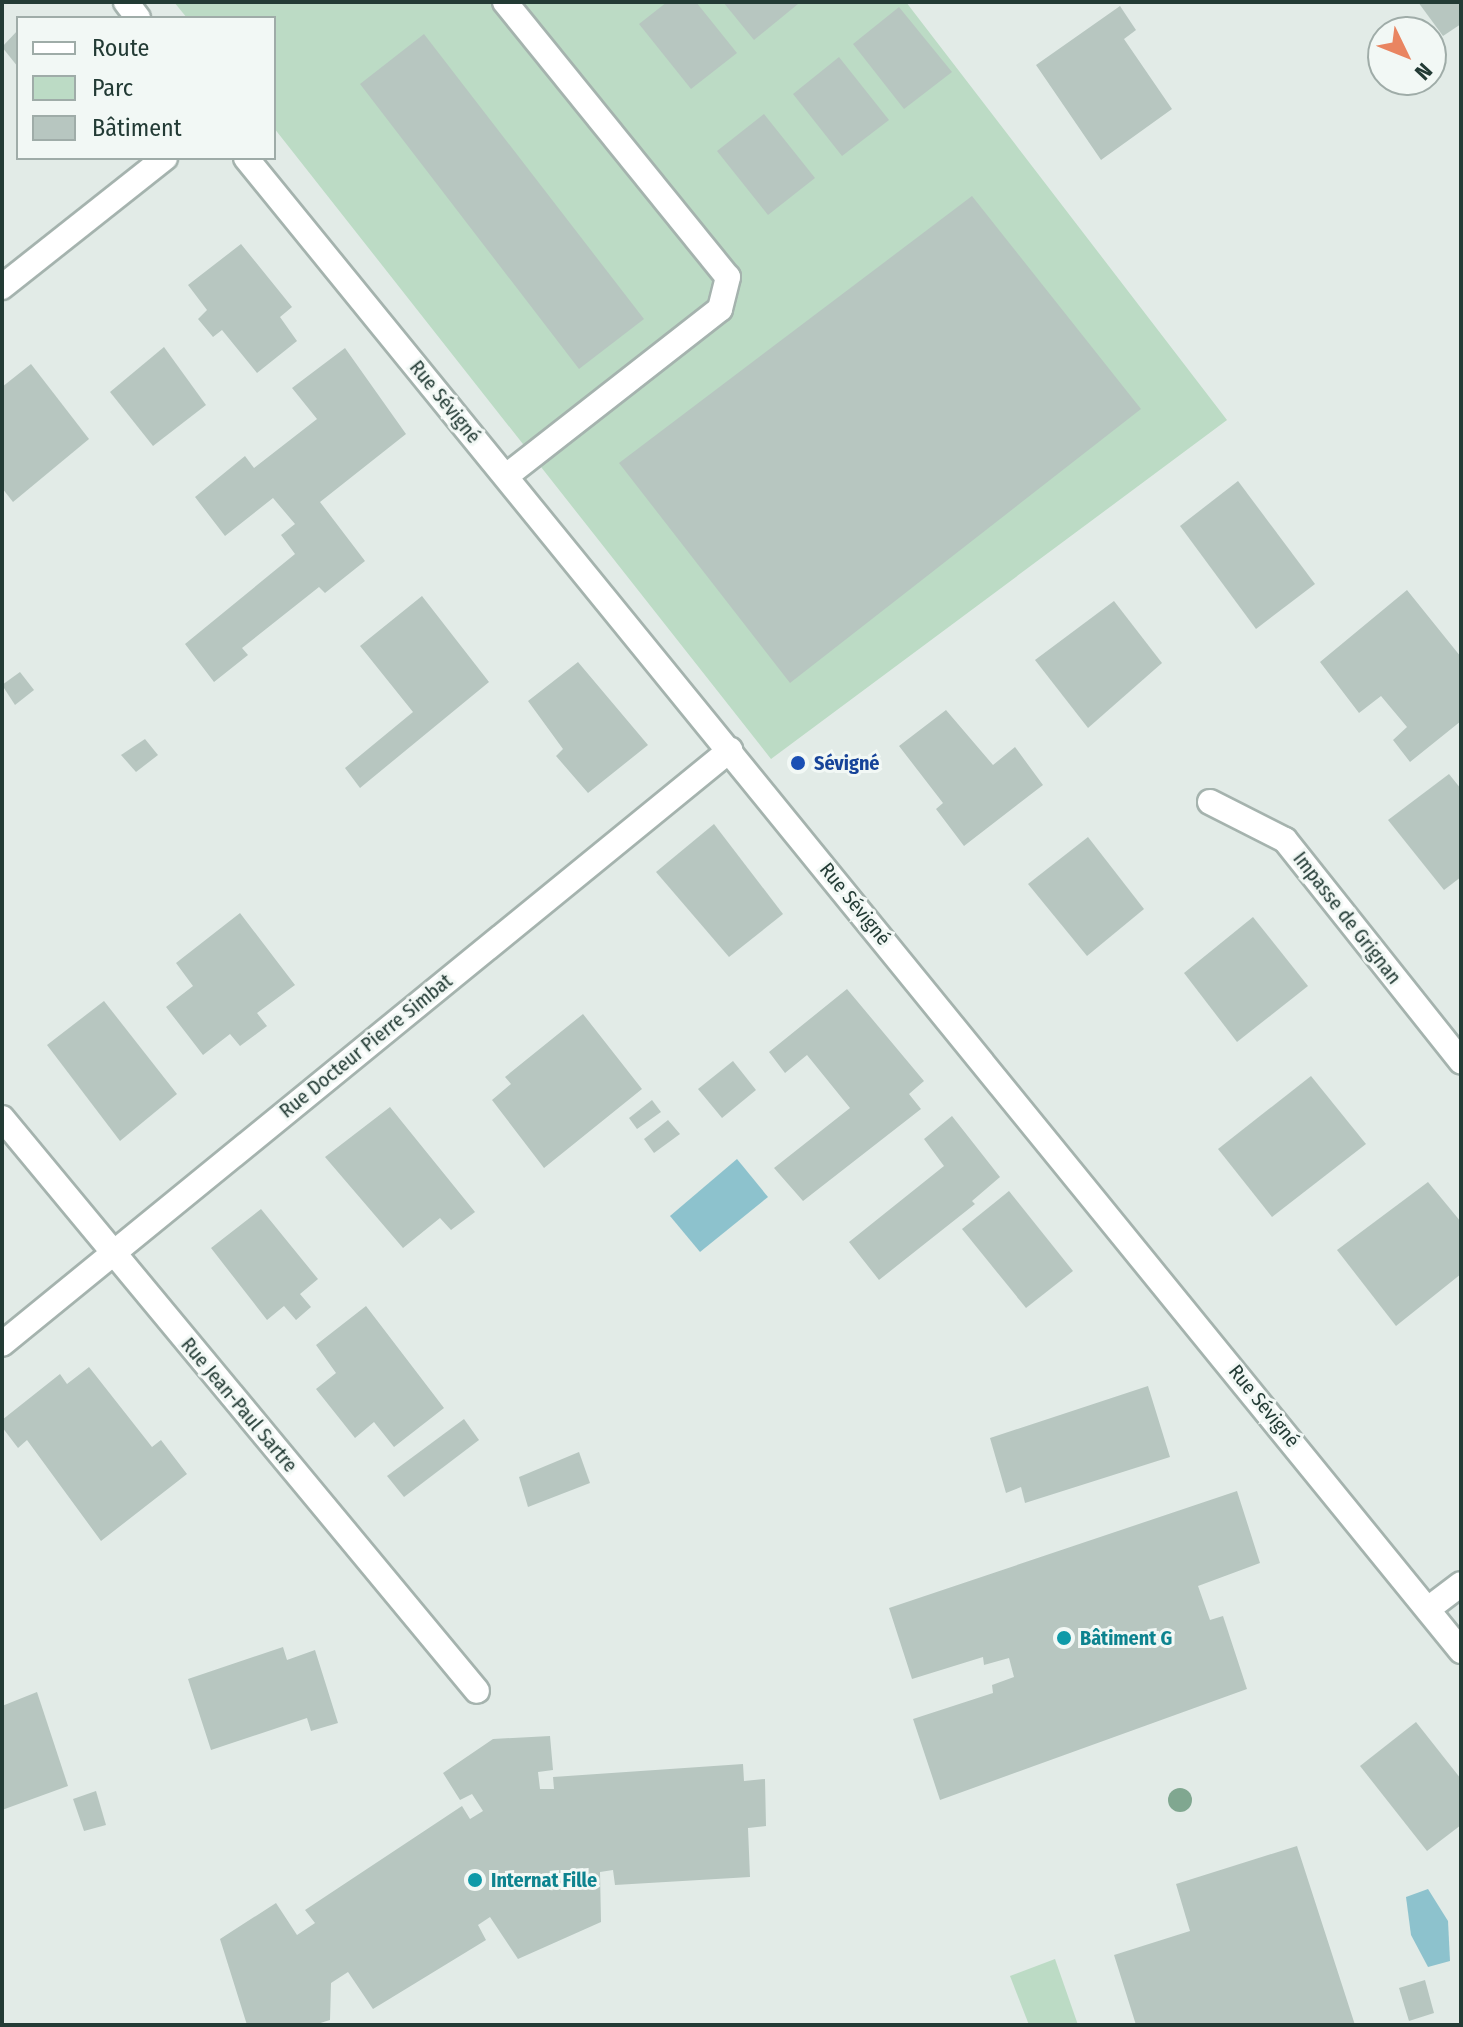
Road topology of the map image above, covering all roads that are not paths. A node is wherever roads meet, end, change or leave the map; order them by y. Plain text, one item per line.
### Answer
1 (505, 2) edge
2 (162, 160) edge
3 (248, 160) edge
4 (2, 287) edge
5 (506, 476) junction
6 (730, 750) junction
7 (1210, 802) dead end
8 (1461, 1061) edge
9 (2, 1118) edge
10 (112, 1251) junction
11 (2, 1344) edge
12 (1461, 1584) edge
13 (1428, 1609) junction
14 (1461, 1651) edge
15 (477, 1691) dead end

1 - 5 street
2 - 4 street
3 - 5 street, Rue Sévigné
5 - 6 street, Rue Sévigné
6 - 10 street, Rue Docteur Pierre Simbat
6 - 13 street, Rue Sévigné
7 - 8 street, Impasse de Grignan
9 - 10 street, Rue Jean-Paul Sartre
10 - 11 street, Rue Docteur Pierre Simbat
10 - 15 street, Rue Jean-Paul Sartre
12 - 13 street
13 - 14 street, Rue Sévigné

